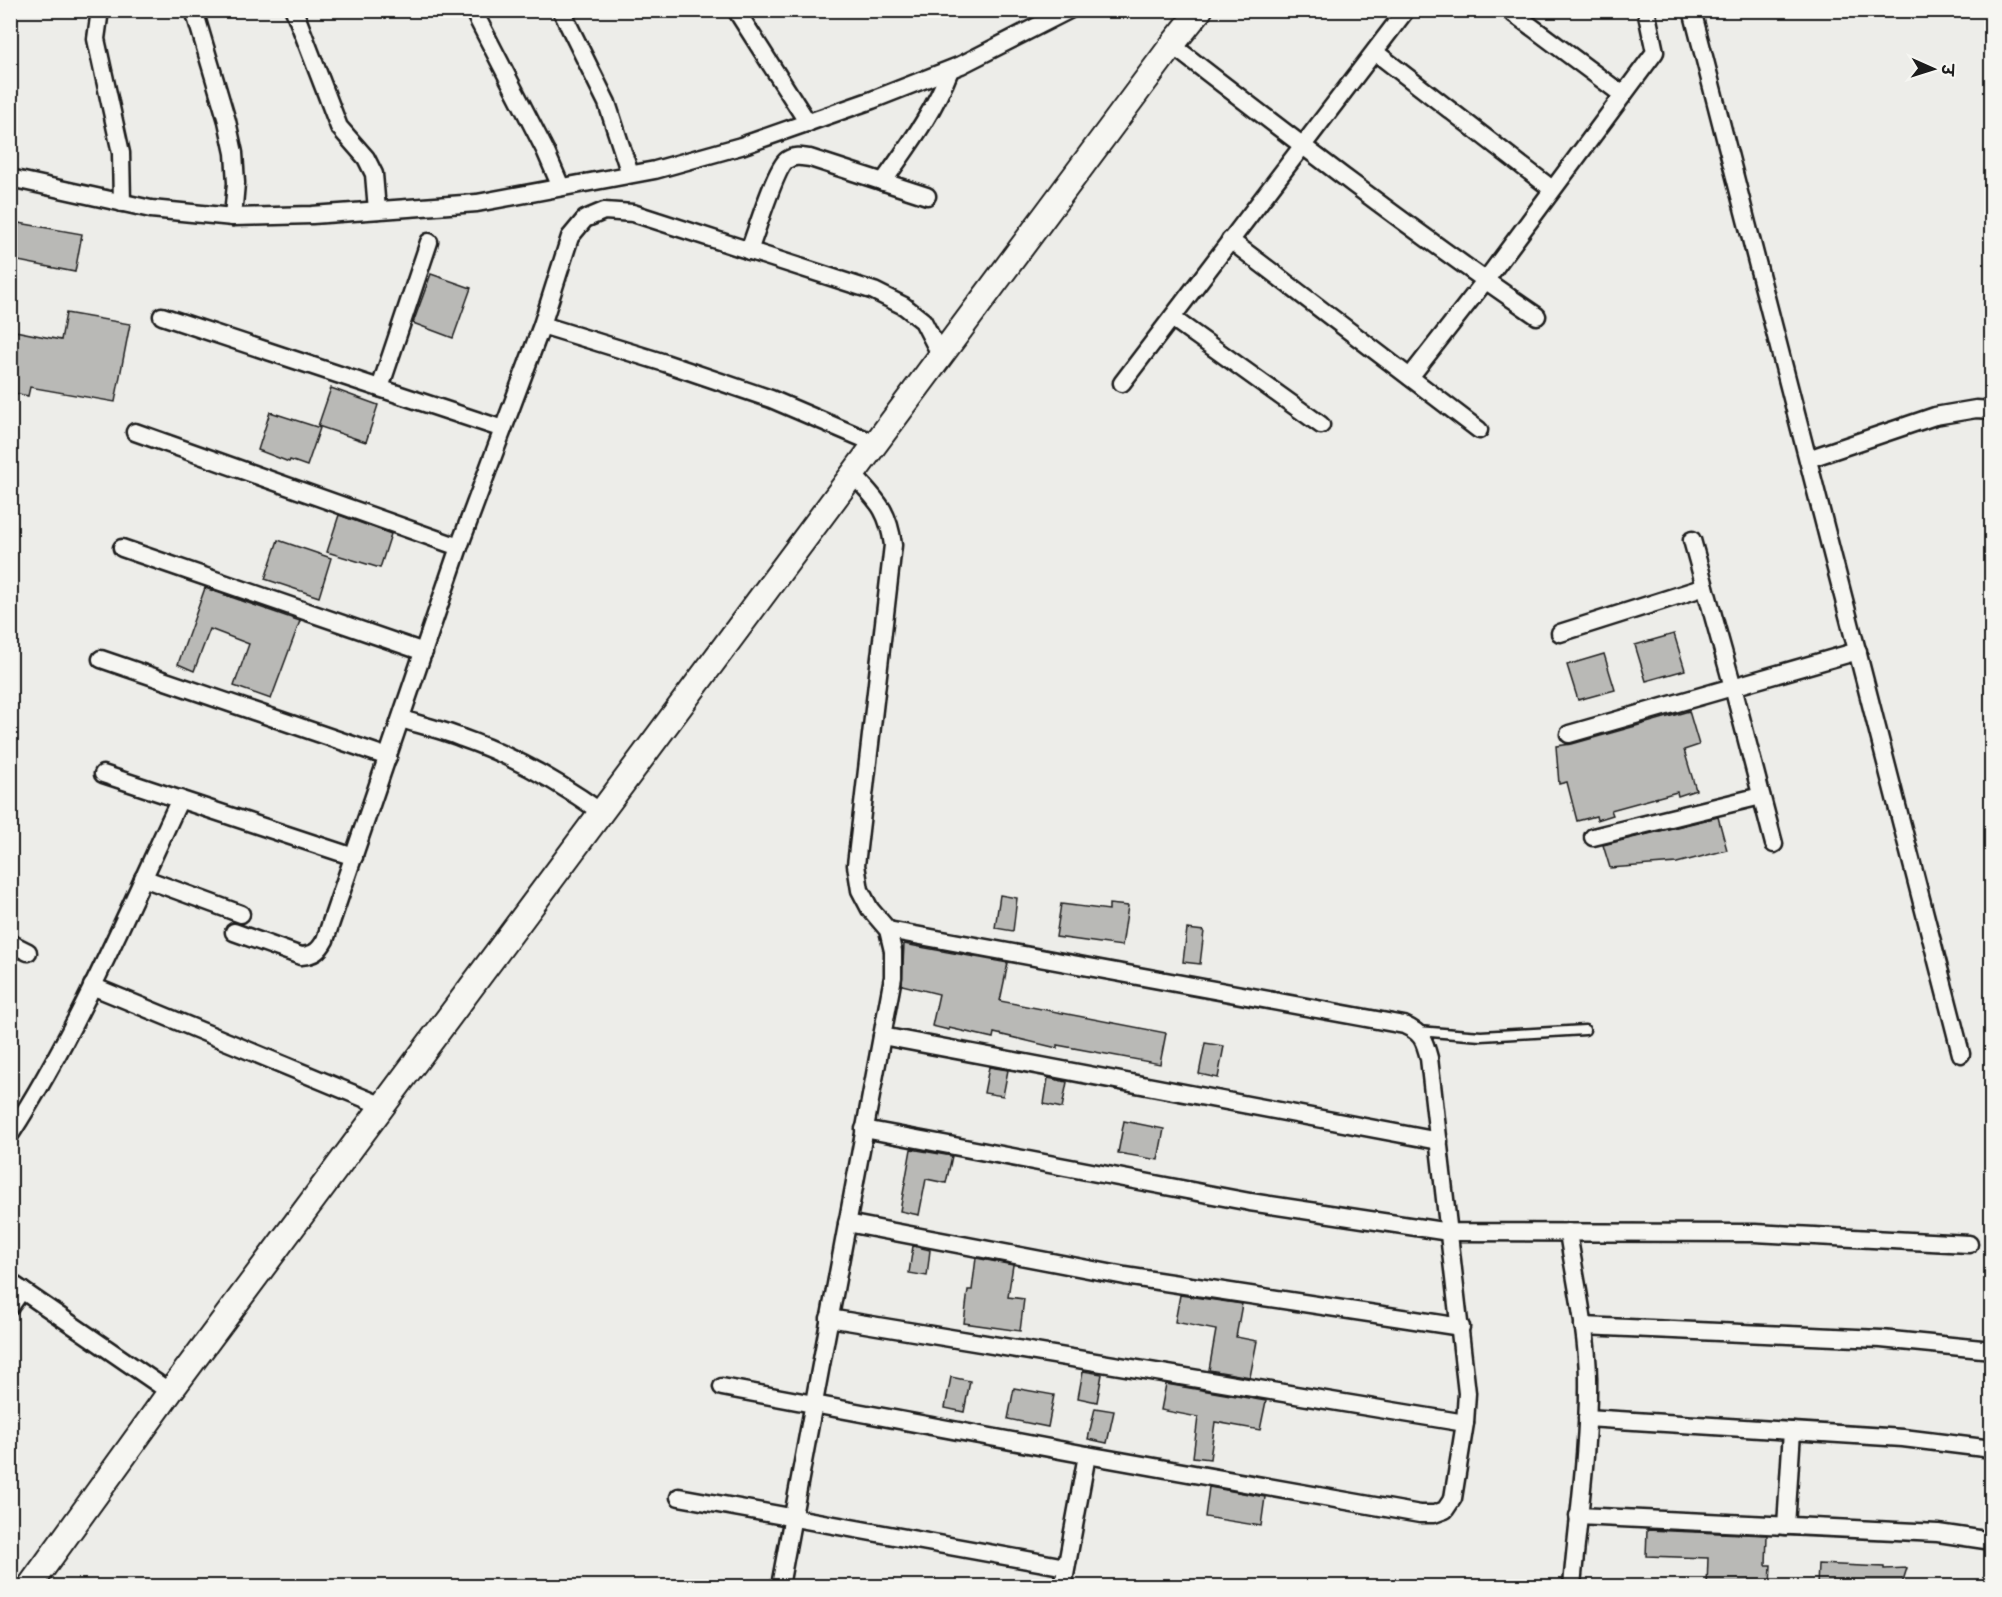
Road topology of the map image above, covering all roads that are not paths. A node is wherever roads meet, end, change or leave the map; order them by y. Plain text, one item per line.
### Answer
1 (100, 10) edge
2 (194, 10) edge
3 (294, 10) edge
4 (473, 10) edge
5 (561, 10) edge
6 (736, 10) edge
7 (1069, 10) edge
8 (1200, 10) edge
9 (1406, 10) edge
10 (1509, 10) edge
11 (1646, 10) edge
12 (1692, 10) edge
13 (1172, 45) junction
14 (1374, 52) junction
15 (950, 70) junction
16 (1623, 95) junction
17 (808, 123) junction
18 (1302, 146) junction
19 (630, 174) junction
20 (10, 178) edge
21 (883, 182) junction
22 (561, 188) junction
23 (1552, 189) junction
24 (927, 196) dead end
25 (122, 203) junction
26 (377, 210) junction
27 (233, 217) junction
28 (1230, 240) junction
29 (429, 242) dead end
30 (749, 251) junction
31 (1485, 281) junction
32 (162, 316) dead end
33 (1537, 316) dead end
34 (1172, 318) junction
35 (542, 325) junction
36 (940, 354) junction
37 (1410, 377) junction
38 (1122, 383) dead end
39 (380, 388) junction
40 (1992, 410) edge
41 (1322, 425) dead end
42 (503, 429) junction
43 (1479, 430) dead end
44 (135, 432) dead end
45 (874, 443) junction
46 (1808, 459) junction
47 (852, 473) junction
48 (1692, 540) dead end
49 (459, 547) junction
50 (122, 548) dead end
51 (1705, 587) junction
52 (1560, 633) dead end
53 (1858, 651) junction
54 (424, 652) junction
55 (101, 659) dead end
56 (1733, 687) junction
57 (400, 719) junction
58 (1569, 734) dead end
59 (388, 757) junction
60 (103, 774) dead end
61 (1761, 796) junction
62 (180, 799) junction
63 (601, 812) junction
64 (1593, 837) dead end
65 (1774, 844) dead end
66 (354, 857) junction
67 (143, 878) junction
68 (241, 914) dead end
69 (888, 930) junction
70 (234, 932) dead end
71 (10, 943) edge
72 (28, 952) dead end
73 (92, 986) junction
74 (1585, 1030) dead end
75 (1418, 1031) junction
76 (882, 1036) junction
77 (1961, 1054) dead end
78 (373, 1102) junction
79 (864, 1129) junction
80 (10, 1135) edge
81 (1439, 1141) junction
82 (847, 1223) junction
83 (1449, 1232) junction
84 (1568, 1232) junction
85 (1969, 1244) dead end
86 (16, 1286) edge
87 (10, 1307) edge
88 (829, 1318) junction
89 (1583, 1326) junction
90 (1461, 1327) junction
91 (1992, 1350) edge
92 (161, 1386) junction
93 (722, 1387) dead end
94 (813, 1405) junction
95 (1587, 1418) junction
96 (1465, 1423) junction
97 (1792, 1431) junction
98 (1992, 1449) edge
99 (1087, 1455) junction
100 (680, 1497) dead end
101 (1578, 1516) junction
102 (793, 1518) junction
103 (1786, 1526) junction
104 (1992, 1541) edge
105 (1066, 1567) junction
106 (30, 1587) edge
107 (780, 1587) edge
108 (1062, 1587) edge
109 (1572, 1587) edge

1 - 25 street
2 - 27 street
3 - 26 street
4 - 22 street
5 - 19 street
6 - 17 street
7 - 15 street
8 - 13 street
9 - 14 street
10 - 16 street
11 - 16 street
12 - 46 street
13 - 18 street
13 - 36 street
14 - 18 street
14 - 23 street
15 - 17 street
15 - 21 street
16 - 23 street
17 - 19 street
18 - 28 street
18 - 31 street
19 - 22 street
20 - 25 street
21 - 24 street
21 - 30 street
22 - 26 street
23 - 31 street
25 - 27 street
26 - 27 street
28 - 34 street
28 - 37 street
29 - 39 street
30 - 35 street
30 - 36 street
31 - 33 street
31 - 37 street
32 - 39 street
34 - 38 street
34 - 41 street
35 - 42 street
35 - 45 street
36 - 45 street
37 - 43 street
39 - 42 street
40 - 46 street
42 - 49 street
44 - 49 street
45 - 47 street
46 - 53 street
47 - 63 street
47 - 69 street
48 - 51 street
49 - 54 street
50 - 54 street
51 - 52 street
51 - 56 street
53 - 56 street
53 - 77 street
54 - 57 street
55 - 59 street
56 - 58 street
56 - 61 street
57 - 59 street
57 - 63 street
59 - 66 street
60 - 62 street
61 - 64 street
61 - 65 street
62 - 66 street
62 - 67 street
63 - 78 street
66 - 70 street
67 - 68 street
67 - 73 street
69 - 75 street
69 - 76 street
71 - 72 street
73 - 78 street
73 - 80 street
74 - 75 lane
75 - 81 street
76 - 79 street
76 - 81 street
78 - 92 street
79 - 82 street
79 - 83 street
81 - 83 street
82 - 88 street
82 - 90 street
83 - 84 street
83 - 90 street
84 - 85 street
84 - 89 street
86 - 87 street
86 - 92 street
88 - 94 street
88 - 96 street
89 - 91 street
89 - 95 street
90 - 96 street
92 - 106 street
93 - 94 street
94 - 99 street
94 - 102 street
95 - 97 street
95 - 101 street
96 - 99 street
97 - 98 street
97 - 103 street
99 - 105 street
100 - 102 street
101 - 103 street
101 - 109 street
102 - 105 street
102 - 107 street
103 - 104 street
105 - 108 street

